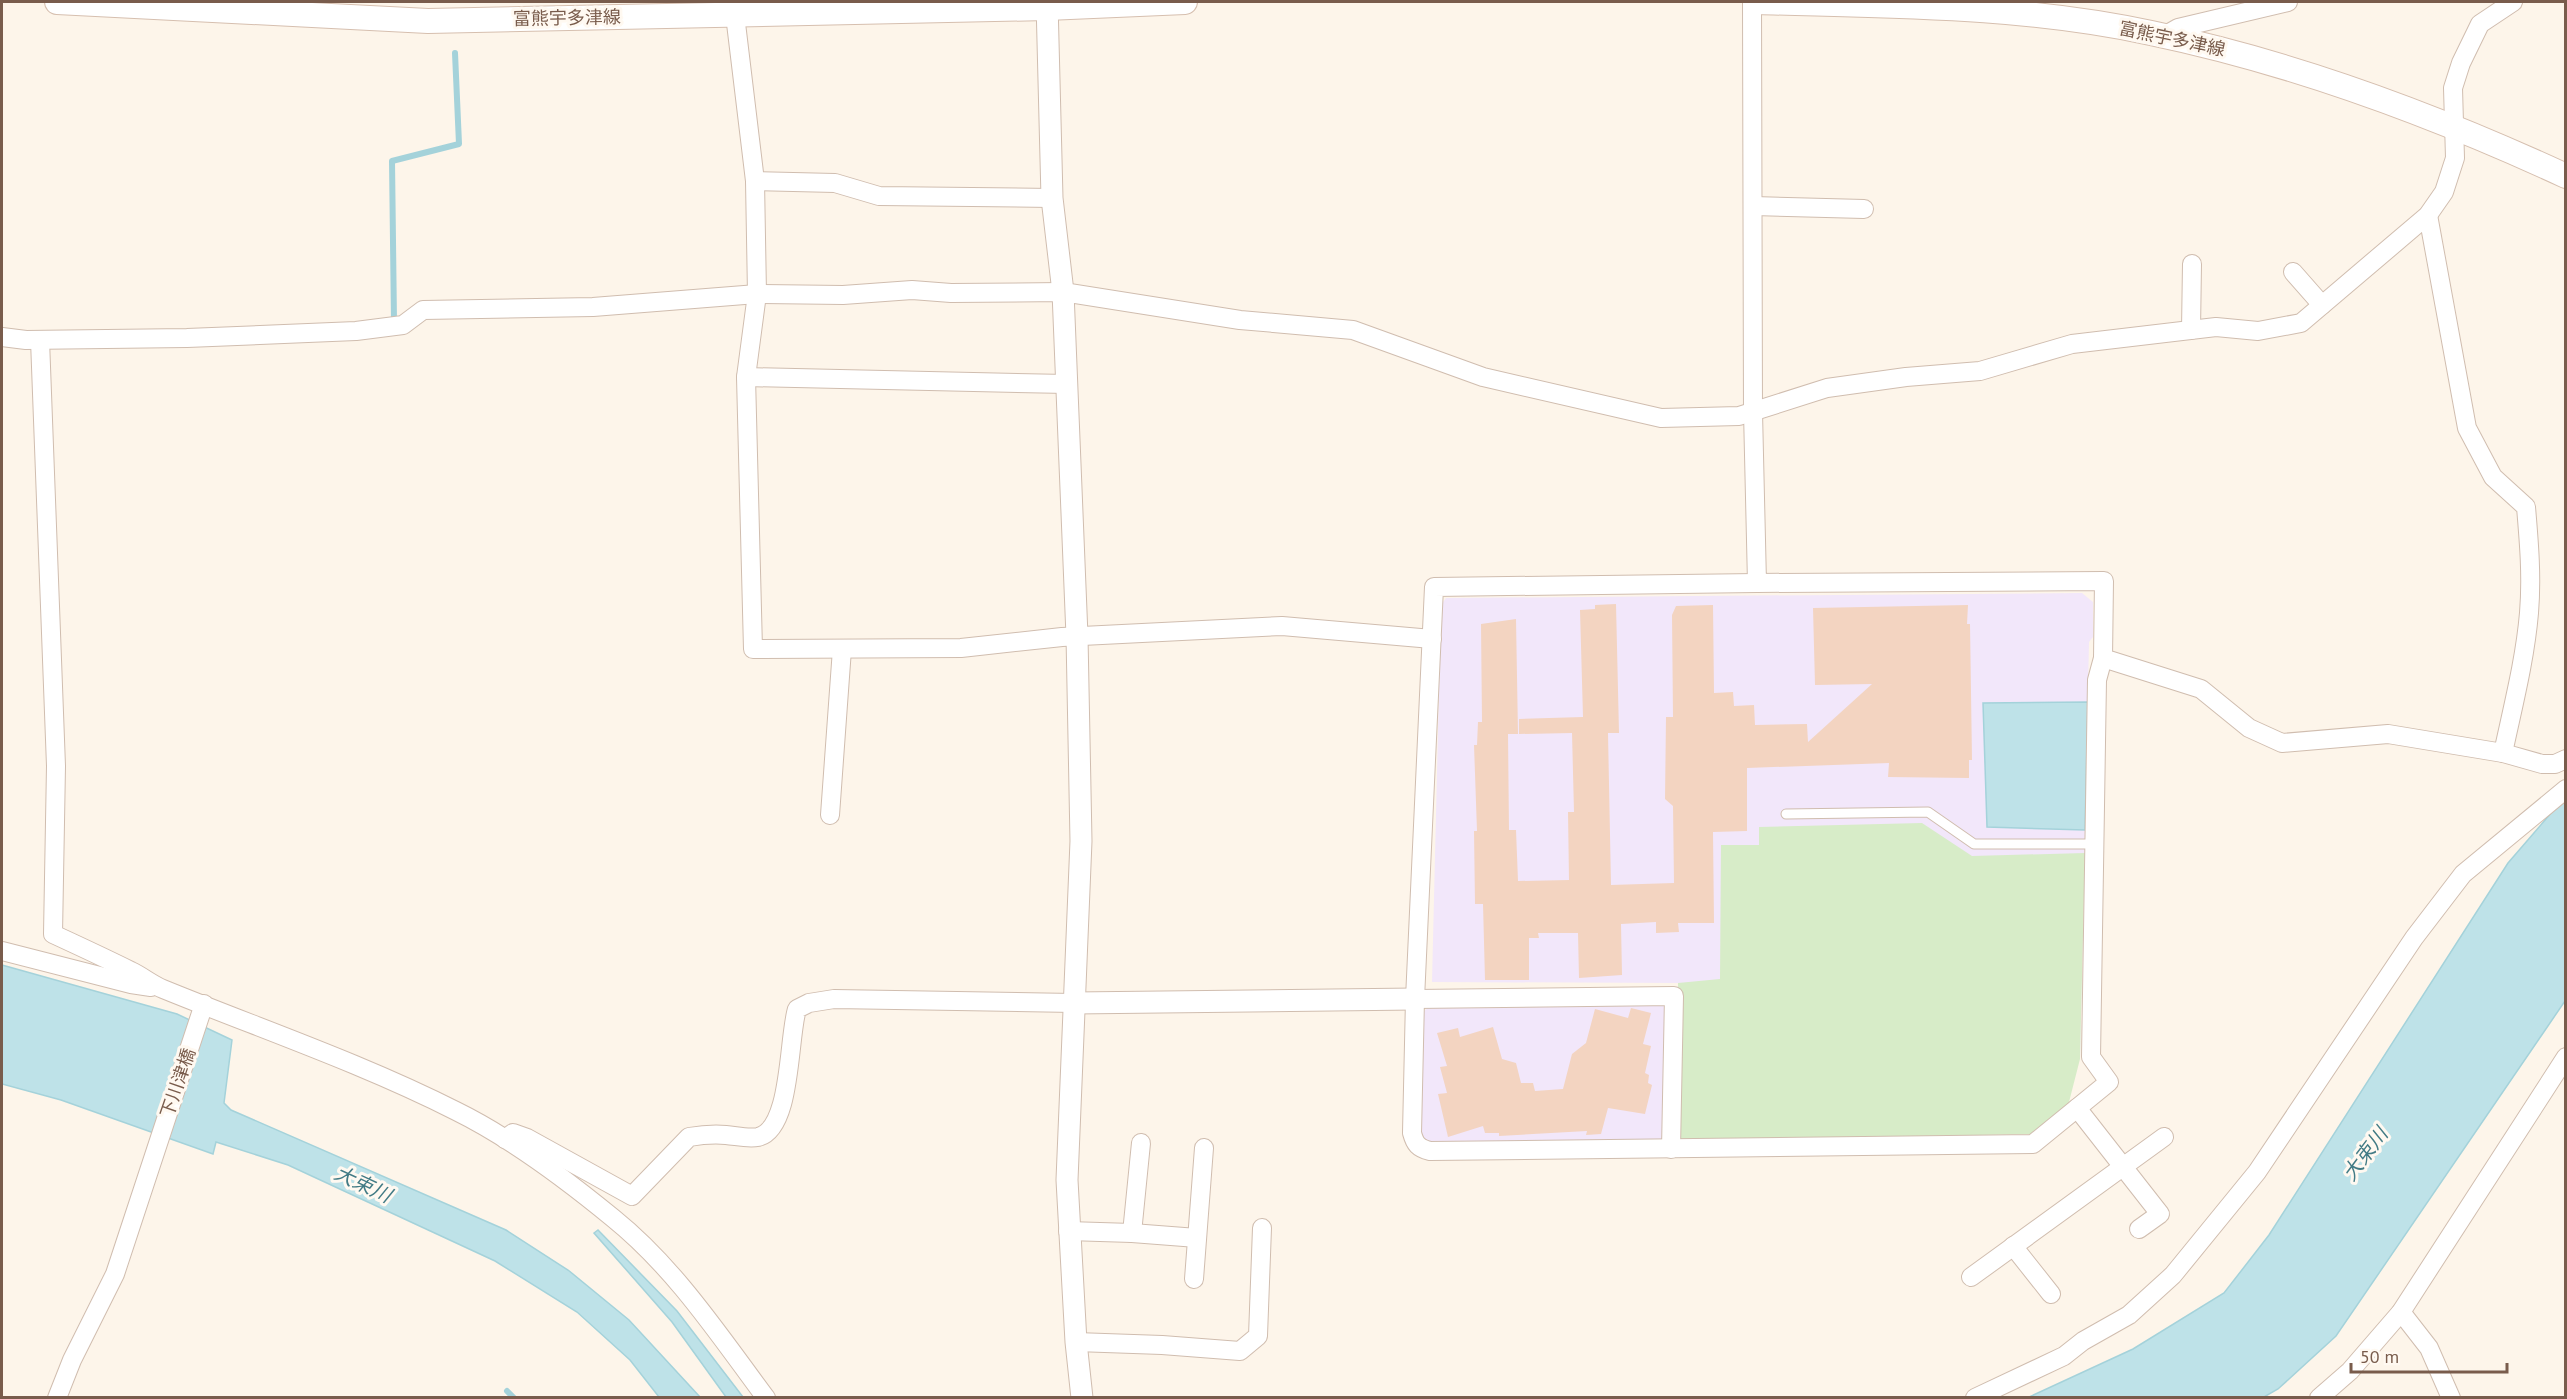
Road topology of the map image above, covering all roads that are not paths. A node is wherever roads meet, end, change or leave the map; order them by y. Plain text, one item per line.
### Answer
1 (57, 2) edge
2 (1185, 2) edge
3 (1752, 2) edge
4 (1758, 2) edge
5 (2288, 2) edge
6 (2513, 2) edge
7 (1047, 5) edge
8 (735, 8) edge
9 (2164, 36) junction
10 (2454, 126) junction
11 (2565, 176) edge
12 (755, 181) junction
13 (1052, 198) junction
14 (1753, 206) junction
15 (1864, 209) dead end
16 (2428, 215) junction
17 (2192, 264) dead end
18 (2293, 272) dead end
19 (1063, 292) junction
20 (757, 294) junction
21 (2322, 305) junction
22 (2191, 330) junction
23 (2, 337) edge
24 (40, 340) junction
25 (746, 377) junction
26 (1067, 384) junction
27 (1753, 412) junction
28 (1757, 583) junction
29 (1077, 636) junction
30 (1432, 639) junction
31 (842, 649) junction
32 (2103, 658) junction
33 (2503, 753) junction
34 (2565, 759) edge
35 (2565, 789) edge
36 (1786, 814) dead end
37 (830, 815) dead end
38 (2093, 844) junction
39 (2, 951) edge
40 (160, 988) junction
41 (1414, 999) junction
42 (1074, 1004) junction
43 (203, 1009) junction
44 (2565, 1057) edge
45 (2077, 1108) junction
46 (2164, 1137) dead end
47 (505, 1139) junction
48 (1140, 1143) dead end
49 (1204, 1148) dead end
50 (1671, 1149) junction
51 (2123, 1167) junction
52 (1262, 1228) dead end
53 (2139, 1230) dead end
54 (1068, 1231) junction
55 (1132, 1233) junction
56 (1197, 1238) junction
57 (2013, 1246) junction
58 (1971, 1277) dead end
59 (1194, 1279) dead end
60 (2051, 1294) dead end
61 (2401, 1312) junction
62 (1076, 1342) junction
63 (2324, 1396) edge
64 (57, 1398) edge
65 (766, 1398) edge
66 (1082, 1398) edge
67 (1975, 1398) edge
68 (2451, 1398) edge

1 - 8 main road, 富熊宇多津線
2 - 7 main road, 富熊宇多津線
3 - 14 street
4 - 9 main road, 富熊宇多津線
5 - 9 street
6 - 10 street
7 - 8 main road, 富熊宇多津線
7 - 13 street
8 - 12 street
9 - 10 main road, 富熊宇多津線
10 - 11 main road, 富熊宇多津線
10 - 16 street
12 - 13 street
12 - 20 street
13 - 19 street
14 - 15 street
14 - 27 street
16 - 21 street
16 - 33 street
17 - 22 street
18 - 21 street
19 - 20 street
19 - 26 street
19 - 27 street
20 - 24 street
20 - 25 street
21 - 22 street
22 - 27 street
23 - 24 street
24 - 40 street
25 - 26 street
25 - 31 street
26 - 29 street
27 - 28 street
28 - 30 street
28 - 32 street
29 - 30 street
29 - 31 street
29 - 42 street
30 - 41 street
31 - 37 street
32 - 33 street
32 - 38 street
33 - 34 street
35 - 67 street
36 - 38 lane
38 - 45 street
39 - 40 street
40 - 43 street
41 - 42 street
41 - 50 street
41 - 50 street
42 - 47 street
42 - 54 street
43 - 47 street
43 - 64 street, 下川津橋
44 - 61 street
45 - 50 street
45 - 51 street
46 - 51 street
47 - 65 street
48 - 55 street
49 - 56 street
51 - 53 street
51 - 57 street
52 - 62 street
54 - 55 street
54 - 62 street
55 - 56 street
56 - 59 street
57 - 58 street
57 - 60 street
61 - 63 street
61 - 68 street
62 - 66 street

